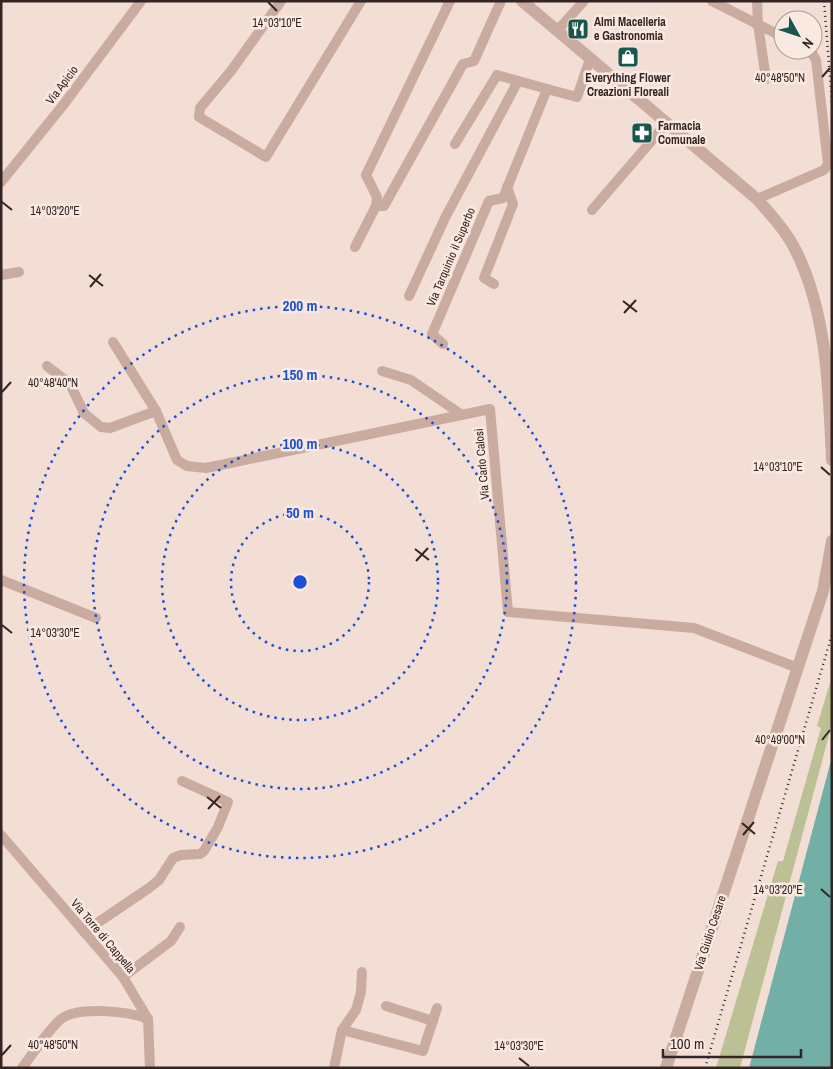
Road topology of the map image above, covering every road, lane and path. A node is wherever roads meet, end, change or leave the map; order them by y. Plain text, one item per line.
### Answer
1 (141, 1) edge
2 (281, 1) edge
3 (362, 1) edge
4 (450, 1) edge
5 (501, 1) edge
6 (522, 1) edge
7 (584, 1) edge
8 (712, 1) edge
9 (757, 1) edge
10 (758, 24) junction
11 (557, 31) junction
12 (773, 32) edge
13 (590, 58) junction
14 (816, 60) edge
15 (766, 79) dead end
16 (518, 81) junction
17 (546, 89) junction
18 (666, 124) junction
19 (455, 144) dead end
20 (1, 182) edge
21 (507, 187) junction
22 (757, 199) junction
23 (376, 206) junction
24 (592, 210) dead end
25 (355, 247) dead end
26 (19, 272) dead end
27 (1, 275) edge
28 (494, 284) dead end
29 (409, 296) dead end
30 (113, 342) dead end
31 (443, 344) dead end
32 (47, 366) dead end
33 (382, 371) dead end
34 (156, 411) junction
35 (462, 415) junction
36 (832, 460) edge
37 (832, 541) edge
38 (1, 580) edge
39 (96, 618) dead end
40 (798, 668) junction
41 (182, 781) dead end
42 (1, 835) edge
43 (180, 927) dead end
44 (84, 932) junction
45 (362, 972) dead end
46 (123, 977) junction
47 (386, 1006) dead end
48 (437, 1008) dead end
49 (148, 1019) junction
50 (433, 1020) junction
51 (342, 1030) junction
52 (22, 1068) edge
53 (150, 1068) edge
54 (334, 1068) edge
55 (666, 1068) edge

1 - 20 street, Via Apicio
2 - 3 street
4 - 23 street
5 - 23 street
6 - 11 street
7 - 11 street
8 - 10 street
9 - 10 street
10 - 12 street
10 - 15 street
11 - 13 street
13 - 17 street
13 - 18 street
14 - 22 street
16 - 17 street
16 - 19 street
16 - 29 street
17 - 21 street, Via Tarquinio il Superbo
18 - 22 street
18 - 24 street
21 - 28 street
21 - 31 street, Via Tarquinio il Superbo
22 - 36 street
23 - 25 street
26 - 27 street
30 - 34 street, Via Carlo Calosi
32 - 34 street
33 - 35 street
34 - 35 street, Via Carlo Calosi
35 - 40 street, Via Carlo Calosi
37 - 40 street, Via Giulio Cesare
38 - 39 street
40 - 55 street, Via Giulio Cesare
41 - 44 street
42 - 44 street, Via Torre di Cappella
43 - 46 street
44 - 46 street, Via Torre di Cappella
45 - 51 street
46 - 49 street, Via Torre di Cappella
47 - 50 street
48 - 50 street
49 - 52 street
49 - 53 street, Via Torre di Cappella
50 - 51 street
51 - 54 street

